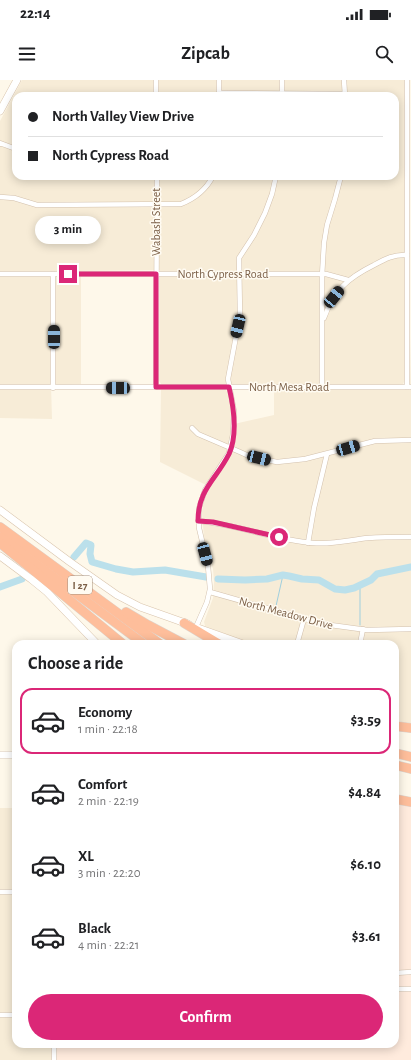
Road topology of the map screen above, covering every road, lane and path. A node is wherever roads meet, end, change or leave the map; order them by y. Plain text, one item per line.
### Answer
1 (17, 80) edge
2 (156, 80) edge
3 (219, 80) edge
4 (282, 80) edge
5 (344, 80) edge
6 (407, 80) edge
7 (156, 92) edge
8 (219, 92) edge
9 (282, 92) edge
10 (344, 92) edge
11 (0, 111) edge
12 (0, 144) edge
13 (12, 148) edge
14 (157, 180) edge
15 (210, 180) edge
16 (275, 180) edge
17 (340, 180) edge
18 (0, 197) edge
19 (157, 204) junction
20 (406, 255) junction
21 (0, 274) edge
22 (53, 274) junction
23 (156, 274) junction
24 (239, 274) junction
25 (322, 274) junction
26 (348, 280) junction
27 (323, 321) junction
28 (411, 342) edge
29 (407, 346) junction
30 (0, 387) edge
31 (156, 387) junction
32 (229, 387) junction
33 (322, 387) junction
34 (409, 387) edge
35 (53, 388) junction
36 (192, 428) dead end
37 (411, 440) edge
38 (231, 448) junction
39 (327, 454) junction
40 (0, 510) edge
41 (198, 521) junction
42 (0, 527) edge
43 (0, 537) edge
44 (411, 537) edge
45 (308, 543) junction
46 (0, 544) edge
47 (0, 556) edge
48 (60, 571) junction
49 (210, 592) junction
50 (304, 619) junction
51 (184, 623) junction
52 (196, 627) junction
53 (363, 629) junction
54 (411, 629) edge
55 (93, 640) edge
56 (118, 640) edge
57 (139, 640) edge
58 (155, 640) edge
59 (176, 640) edge
60 (212, 640) edge
61 (232, 640) edge
62 (298, 640) edge
63 (361, 640) edge
64 (399, 726) edge
65 (411, 728) edge
66 (399, 754) edge
67 (12, 755) edge
68 (0, 756) edge
69 (411, 757) edge
70 (399, 767) edge
71 (411, 770) edge
72 (399, 801) edge
73 (411, 803) edge
74 (0, 892) edge
75 (12, 892) edge
76 (411, 972) edge
77 (399, 973) edge
78 (399, 989) edge
79 (411, 989) edge
80 (0, 1015) edge
81 (12, 1015) edge
82 (54, 1048) edge
83 (54, 1060) edge

1 - 11 main road
2 - 7 street
3 - 8 street
4 - 9 street
5 - 10 street
6 - 20 street
12 - 13 street
14 - 19 street, Wabash Street
15 - 19 street
16 - 24 street
17 - 25 street
18 - 19 street
19 - 23 street, Wabash Street
20 - 26 street
20 - 29 street
21 - 22 street, North Cypress Road
22 - 23 street, North Cypress Road
22 - 35 street
23 - 24 street, North Cypress Road
23 - 31 street, Wabash Street
24 - 25 street, North Cypress Road
24 - 32 street
25 - 26 street, North Cypress Road
25 - 27 street
26 - 27 street
27 - 33 street
28 - 29 street
29 - 34 street
30 - 35 street, North Mesa Road
31 - 32 street, North Mesa Road
31 - 35 street, North Mesa Road
32 - 33 street, North Mesa Road
32 - 38 street
33 - 34 street, North Mesa Road
36 - 38 street
37 - 39 street
38 - 39 street
38 - 41 street
39 - 45 street
40 - 51 main road
41 - 45 street
41 - 49 street
42 - 48 highway, I 27
43 - 57 highway, I 27
44 - 45 street
46 - 56 highway
47 - 55 main road
48 - 58 highway, I 27
48 - 59 highway
49 - 50 street, North Meadow Drive
49 - 52 street
50 - 53 street, North Meadow Drive
50 - 62 street
51 - 52 main road
51 - 60 highway
52 - 61 main road
53 - 54 street, North Meadow Drive
53 - 63 street
64 - 65 highway
66 - 69 highway
67 - 68 main road
70 - 71 highway
72 - 73 highway
74 - 75 street
76 - 77 street
78 - 79 street
80 - 81 street
82 - 83 street

